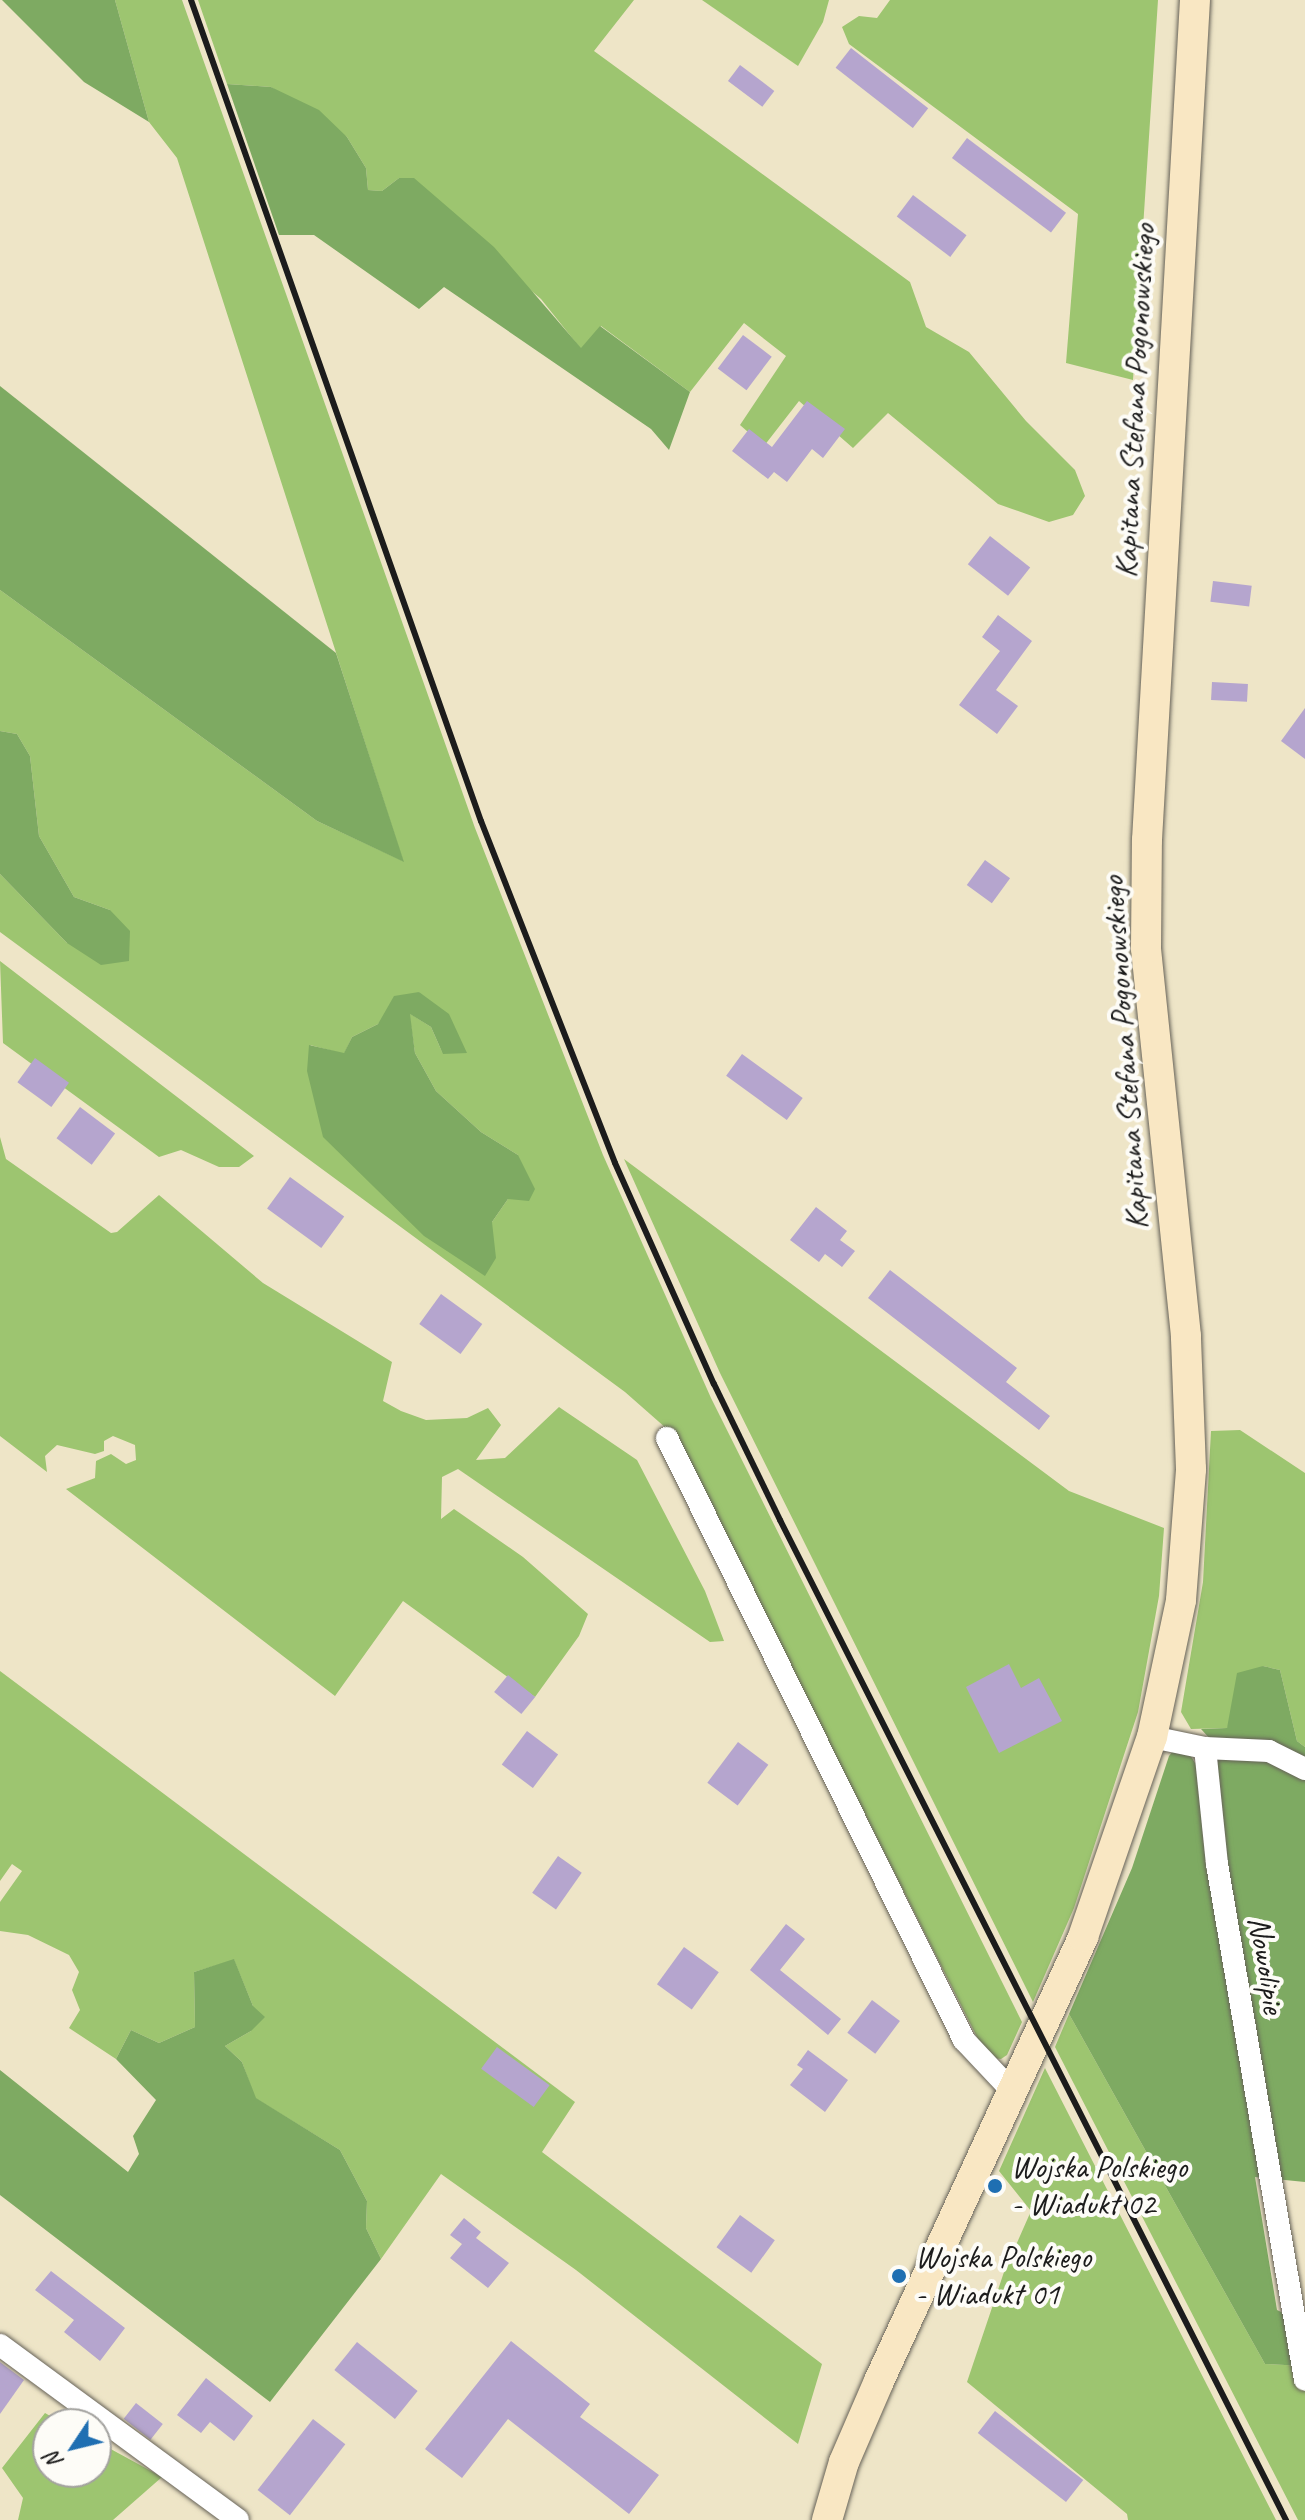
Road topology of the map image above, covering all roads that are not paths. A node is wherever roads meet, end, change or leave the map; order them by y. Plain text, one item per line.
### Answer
1 (1195, 0) edge
2 (667, 1438) dead end
3 (1152, 1737) junction
4 (1205, 1748) junction
5 (1305, 1769) edge
6 (1013, 2092) junction
7 (0, 2345) edge
8 (1305, 2380) edge
9 (238, 2520) edge
10 (827, 2520) edge

1 - 3 main road, Kapitana Stefana Pogonowskiego
2 - 6 street
3 - 4 street
3 - 6 main road, Kapitana Stefana Pogonowskiego
4 - 5 street
4 - 8 street, Nowolipie
6 - 10 main road, Kapitana Stefana Pogonowskiego
7 - 9 street

